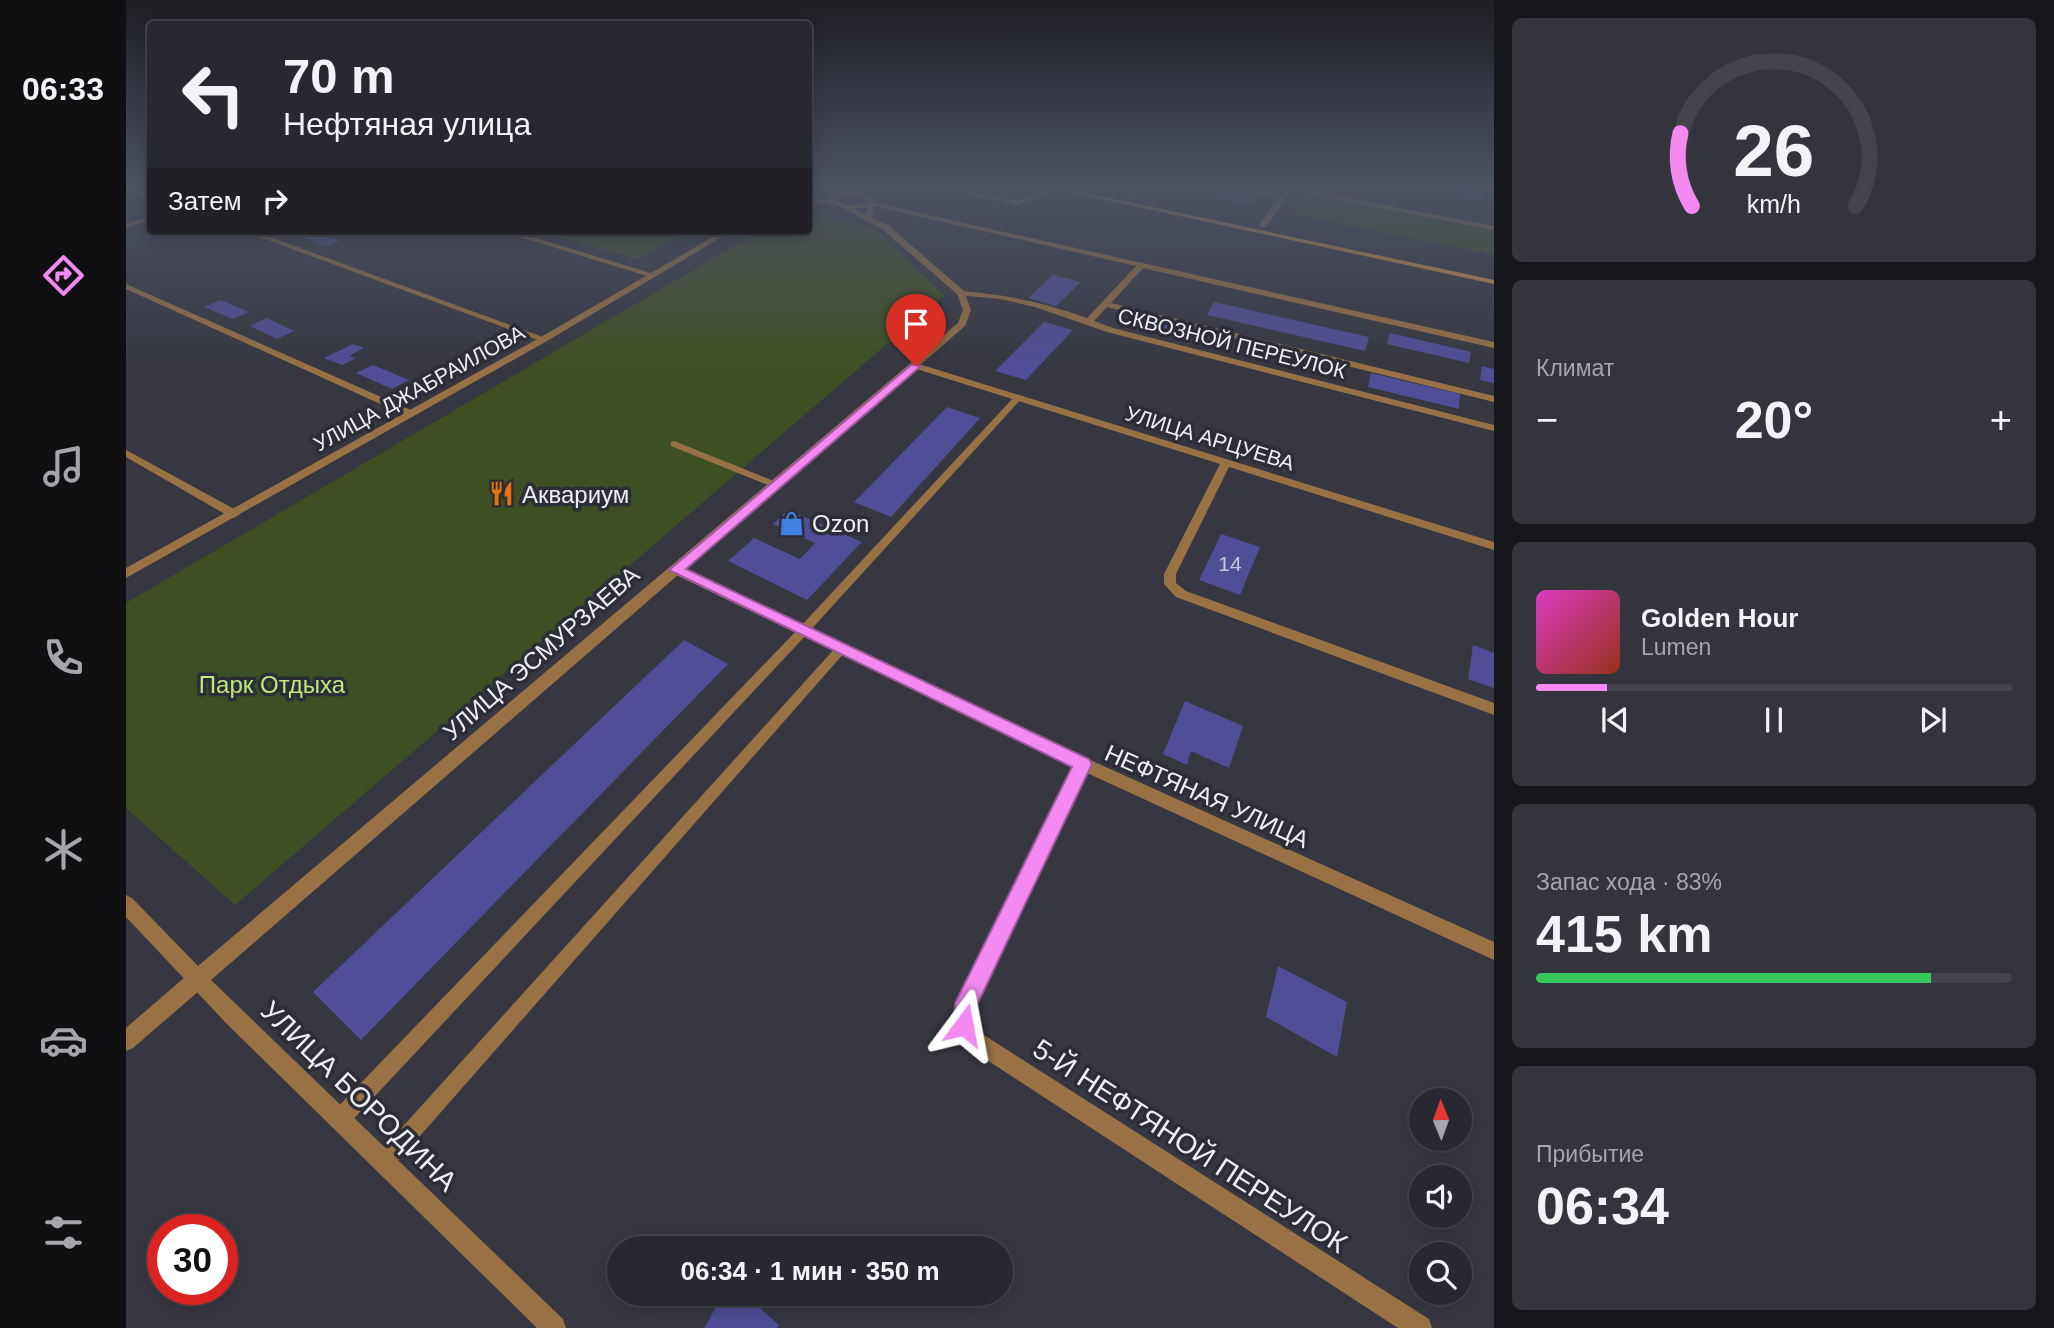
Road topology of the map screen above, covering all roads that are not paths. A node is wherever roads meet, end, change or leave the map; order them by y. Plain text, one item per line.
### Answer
1 (285, 245) edge
2 (552, 245) edge
3 (703, 245) edge
4 (904, 245) edge
5 (1054, 245) edge
6 (1320, 245) edge
7 (1359, 245) edge
8 (1141, 266) junction
9 (1494, 273) edge
10 (650, 274) junction
11 (1494, 282) edge
12 (126, 286) edge
13 (961, 293) junction
14 (1108, 301) junction
15 (1090, 320) junction
16 (544, 339) junction
17 (1494, 345) edge
18 (916, 366) junction
19 (1494, 389) edge
20 (1018, 398) junction
21 (1494, 399) edge
22 (411, 414) junction
23 (1494, 428) edge
24 (674, 444) dead end
25 (126, 453) edge
26 (1226, 463) junction
27 (776, 485) junction
28 (234, 514) junction
29 (1494, 546) edge
30 (676, 570) junction
31 (126, 574) edge
32 (803, 631) junction
33 (841, 649) junction
34 (1494, 709) edge
35 (1083, 764) junction
36 (126, 904) edge
37 (1494, 951) edge
38 (200, 978) junction
39 (126, 1041) edge
40 (340, 1119) junction
41 (384, 1162) junction
42 (554, 1328) edge
43 (1420, 1328) edge

1 - 16 street
2 - 10 street
3 - 10 street, УЛИЦА ДЖАБРАИЛОВА
4 - 13 street
5 - 8 street
6 - 11 main road
7 - 9 main road
8 - 14 street
8 - 17 street
10 - 16 street, УЛИЦА ДЖАБРАИЛОВА
12 - 22 street
13 - 15 street, СКВОЗНОЙ ПЕРЕУЛОК
13 - 18 street, УЛИЦА ЭСМУРЗАЕВА
14 - 15 street
14 - 19 street
14 - 21 street
15 - 23 street, СКВОЗНОЙ ПЕРЕУЛОК
16 - 22 street, УЛИЦА ДЖАБРАИЛОВА
18 - 20 street, УЛИЦА АРЦУЕВА
18 - 27 street, УЛИЦА ЭСМУРЗАЕВА
20 - 26 street, УЛИЦА АРЦУЕВА
20 - 32 lane
22 - 28 street, УЛИЦА ДЖАБРАИЛОВА
24 - 27 lane
25 - 28 street
26 - 29 street, УЛИЦА АРЦУЕВА
26 - 34 street
27 - 30 street, УЛИЦА ЭСМУРЗАЕВА
28 - 31 street, УЛИЦА ДЖАБРАИЛОВА
30 - 32 street, НЕФТЯНАЯ УЛИЦА
30 - 38 street, УЛИЦА ЭСМУРЗАЕВА
32 - 33 street, НЕФТЯНАЯ УЛИЦА
32 - 40 lane
33 - 35 street, НЕФТЯНАЯ УЛИЦА
33 - 41 lane
35 - 37 street, НЕФТЯНАЯ УЛИЦА
35 - 43 street, 5-Й НЕФТЯНОЙ ПЕРЕУЛОК
36 - 38 street, УЛИЦА БОРОДИНА
38 - 39 street, УЛИЦА ЭСМУРЗАЕВА
38 - 40 street, УЛИЦА БОРОДИНА
40 - 41 street, УЛИЦА БОРОДИНА
41 - 42 street, УЛИЦА БОРОДИНА

